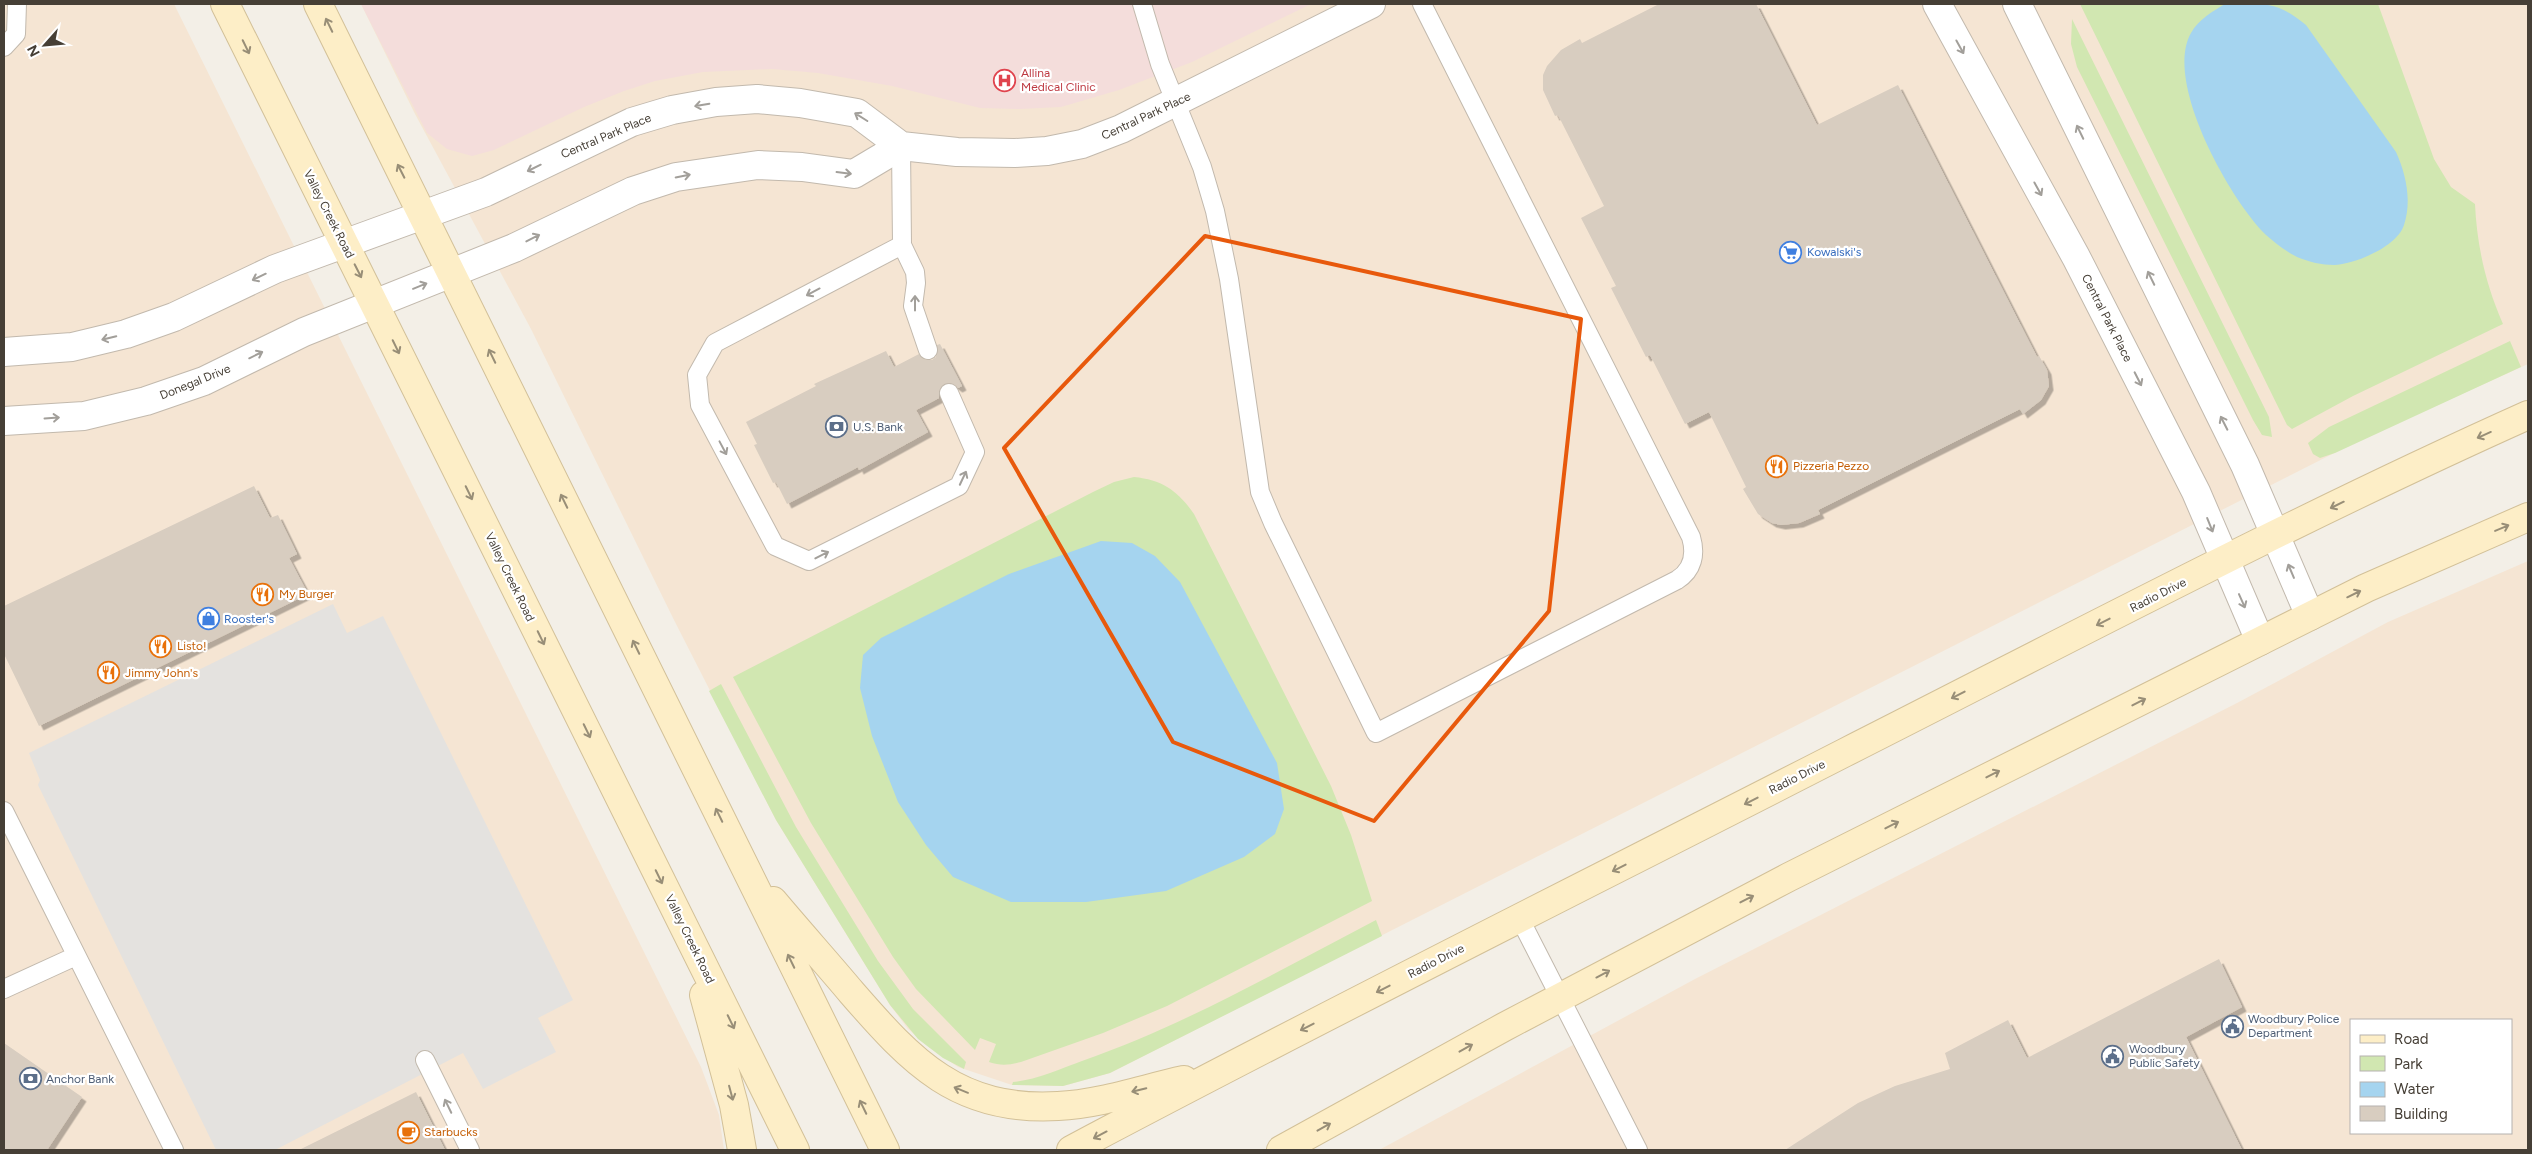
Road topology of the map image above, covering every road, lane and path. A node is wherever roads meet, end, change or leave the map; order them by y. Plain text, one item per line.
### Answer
1 (17, 4) edge
2 (225, 4) edge
3 (318, 4) edge
4 (1142, 4) edge
5 (1371, 4) edge
6 (1422, 4) edge
7 (1937, 4) edge
8 (2017, 4) edge
9 (4, 47) edge
10 (1176, 103) junction
11 (901, 146) junction
12 (423, 215) junction
13 (344, 244) junction
14 (902, 245) junction
15 (451, 273) junction
16 (375, 304) junction
17 (928, 350) dead end
18 (4, 352) edge
19 (949, 393) dead end
20 (2528, 415) edge
21 (4, 421) edge
22 (2528, 517) edge
23 (2276, 535) junction
24 (2225, 561) junction
25 (2310, 616) junction
26 (2260, 641) junction
27 (4, 811) edge
28 (746, 870) junction
29 (1520, 919) junction
30 (685, 929) junction
31 (76, 956) junction
32 (4, 989) edge
33 (1560, 997) junction
34 (425, 1060) dead end
35 (1220, 1072) junction
36 (174, 1150) edge
37 (470, 1150) edge
38 (742, 1150) edge
39 (795, 1150) edge
40 (885, 1150) edge
41 (1071, 1150) edge
42 (1281, 1150) edge
43 (1638, 1150) edge

1 - 9 lane
2 -> 13 main road, Valley Creek Road
12 -> 3 main road
4 - 10 lane
5 - 10 street, Central Park Place
6 - 10 lane
7 -> 24 street, Central Park Place
23 -> 8 street
10 - 11 street, Central Park Place
11 -> 12 street, Central Park Place
11 - 14 lane
15 -> 11 street
12 - 13 street, Central Park Place
12 - 15 main road
13 -> 16 main road, Valley Creek Road
13 -> 18 street
17 -> 14 lane
14 -> 19 lane
16 -> 15 street
28 -> 15 main road
21 -> 16 street, Donegal Drive
16 -> 30 main road, Valley Creek Road
20 -> 23 main road, Radio Drive
25 -> 22 main road
23 - 24 main road, Radio Drive
25 -> 23 street
24 -> 26 street, Central Park Place
24 -> 29 main road, Radio Drive
25 - 26 main road
33 -> 26 main road
27 - 31 lane
35 -> 28 main road
40 -> 28 main road
29 - 33 lane
29 -> 35 main road, Radio Drive
30 -> 38 main road
30 -> 39 main road, Valley Creek Road
31 - 32 lane
31 - 36 lane
42 -> 33 main road
33 - 43 lane
37 -> 34 lane
35 -> 41 main road, Radio Drive

